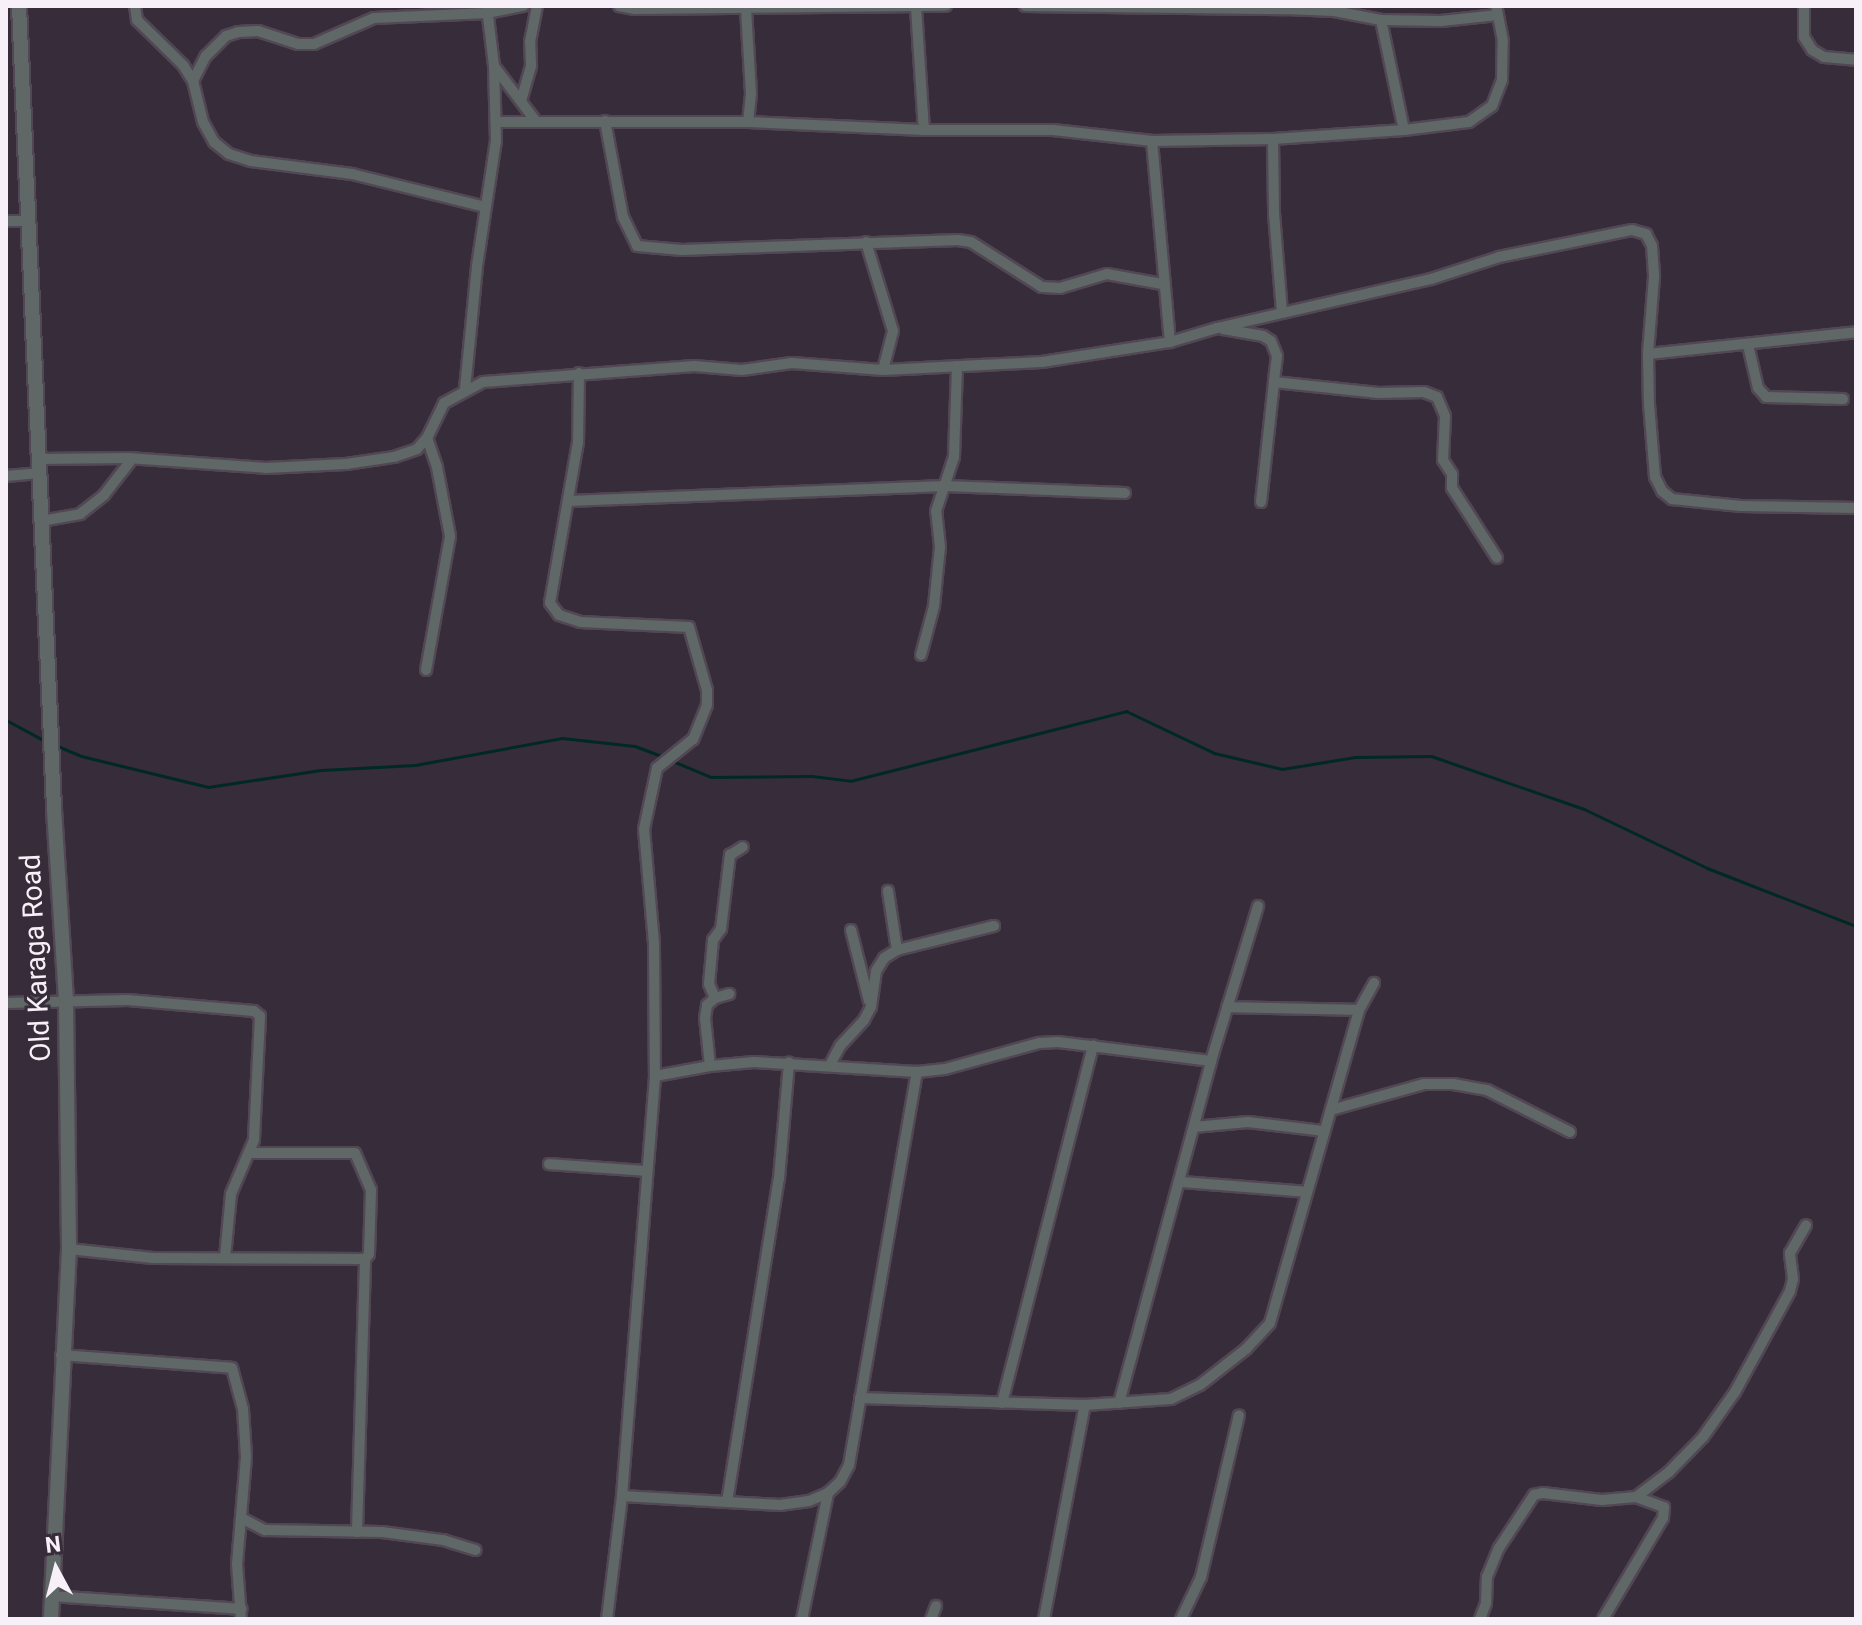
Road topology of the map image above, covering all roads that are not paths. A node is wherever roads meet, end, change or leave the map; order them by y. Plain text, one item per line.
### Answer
1 (19, 6) edge
2 (135, 6) edge
3 (523, 6) edge
4 (537, 6) edge
5 (619, 6) edge
6 (946, 6) edge
7 (1025, 6) edge
8 (1804, 6) edge
9 (916, 7) edge
10 (1285, 7) edge
11 (487, 9) edge
12 (746, 9) junction
13 (1497, 10) edge
14 (1381, 20) junction
15 (1856, 60) edge
16 (494, 66) junction
17 (193, 81) junction
18 (521, 101) junction
19 (535, 120) junction
20 (605, 121) junction
21 (497, 122) junction
22 (748, 122) junction
23 (924, 130) junction
24 (1404, 130) junction
25 (1273, 139) junction
26 (1152, 141) junction
27 (485, 207) junction
28 (6, 221) edge
29 (29, 221) junction
30 (866, 242) junction
31 (1162, 284) junction
32 (1282, 312) junction
33 (1217, 328) junction
34 (1856, 332) edge
35 (1170, 342) junction
36 (1748, 345) junction
37 (1648, 354) junction
38 (957, 366) junction
39 (883, 370) junction
40 (579, 373) junction
41 (1274, 382) junction
42 (465, 389) junction
43 (1843, 399) dead end
44 (427, 438) junction
45 (132, 459) junction
46 (39, 466) junction
47 (6, 476) edge
48 (945, 486) junction
49 (1125, 493) dead end
50 (569, 501) junction
51 (1261, 502) dead end
52 (1856, 508) edge
53 (41, 521) junction
54 (1497, 558) dead end
55 (921, 655) dead end
56 (426, 670) dead end
57 (743, 847) dead end
58 (888, 891) dead end
59 (1258, 906) dead end
60 (994, 926) dead end
61 (851, 930) dead end
62 (897, 950) junction
63 (1374, 983) dead end
64 (729, 994) dead end
65 (715, 998) junction
66 (66, 1000) junction
67 (6, 1003) edge
68 (871, 1007) junction
69 (1227, 1007) junction
70 (1359, 1010) junction
71 (1093, 1045) junction
72 (1211, 1061) junction
73 (789, 1062) junction
74 (830, 1065) junction
75 (710, 1066) junction
76 (917, 1072) junction
77 (655, 1076) junction
78 (1331, 1110) junction
79 (1194, 1127) junction
80 (1324, 1131) junction
81 (1570, 1132) dead end
82 (251, 1153) junction
83 (549, 1164) dead end
84 (647, 1171) junction
85 (1181, 1182) junction
86 (1307, 1192) junction
87 (1806, 1225) dead end
88 (69, 1249) junction
89 (225, 1257) junction
90 (365, 1259) junction
91 (61, 1355) junction
92 (860, 1398) junction
93 (1002, 1403) junction
94 (1119, 1403) junction
95 (1085, 1405) junction
96 (1239, 1415) dead end
97 (828, 1493) junction
98 (622, 1496) junction
99 (1636, 1497) junction
100 (727, 1502) junction
101 (243, 1519) junction
102 (357, 1532) junction
103 (476, 1550) dead end
104 (52, 1596) junction
105 (936, 1606) dead end
106 (242, 1614) edge
107 (51, 1619) edge
108 (607, 1619) edge
109 (802, 1619) edge
110 (931, 1619) edge
111 (1044, 1619) edge
112 (1181, 1619) edge
113 (1480, 1619) edge
114 (1603, 1619) edge

1 - 29 street, Old Karaga Road
2 - 17 street
3 - 11 street
4 - 18 street
5 - 12 street
6 - 9 street
7 - 10 street
8 - 15 street
9 - 12 street
9 - 23 street
10 - 14 street
11 - 16 street
11 - 17 street
12 - 22 street
13 - 14 street
13 - 24 street
14 - 24 street
16 - 18 street
16 - 21 street
17 - 27 street
18 - 19 street
19 - 20 street
19 - 21 street
20 - 22 street
20 - 30 street
21 - 27 street
22 - 23 street
23 - 26 street
24 - 25 street
25 - 26 street
25 - 32 street
26 - 31 street
27 - 42 street
28 - 29 street
29 - 46 street, Old Karaga Road
30 - 31 street
30 - 39 street
31 - 35 street
32 - 33 street
32 - 37 street
33 - 35 street
33 - 41 street
34 - 36 street
35 - 38 street
36 - 37 street
36 - 43 street
37 - 52 street
38 - 39 street
38 - 48 street
39 - 40 street
40 - 42 street
40 - 50 street
41 - 51 street
41 - 54 street
42 - 44 street
44 - 45 street
44 - 56 street
45 - 46 street
45 - 53 street
46 - 47 street
46 - 53 street, Old Karaga Road
48 - 49 street
48 - 50 street
48 - 55 street
50 - 77 street
53 - 66 street, Old Karaga Road
57 - 65 street
58 - 62 street
59 - 69 street
60 - 62 street
61 - 68 street
62 - 68 street
63 - 70 street
64 - 65 street
65 - 75 street
66 - 67 street
66 - 82 street
66 - 88 street, Old Karaga Road
68 - 74 street
69 - 70 street
69 - 72 street
70 - 78 street
71 - 72 street
71 - 76 street
71 - 93 street
72 - 79 street
73 - 74 street
73 - 75 street
73 - 100 street
74 - 76 street
75 - 77 street
76 - 92 street
77 - 84 street
78 - 80 street
78 - 81 street
79 - 80 street
79 - 85 street
80 - 86 street
82 - 89 street
82 - 90 street
83 - 84 street
84 - 98 street
85 - 86 street
85 - 94 street
86 - 94 street
87 - 99 street
88 - 89 street
88 - 91 street, Old Karaga Road
89 - 90 street
90 - 102 street
91 - 101 street
91 - 104 street, Old Karaga Road
92 - 93 street
92 - 97 street
93 - 95 street
94 - 95 street
95 - 111 street
96 - 112 street
97 - 100 street
97 - 109 street
98 - 100 street
98 - 108 street
99 - 113 street
99 - 114 street
101 - 102 street
101 - 106 street
102 - 103 street
104 - 106 street
104 - 107 street, Old Karaga Road
105 - 110 street

